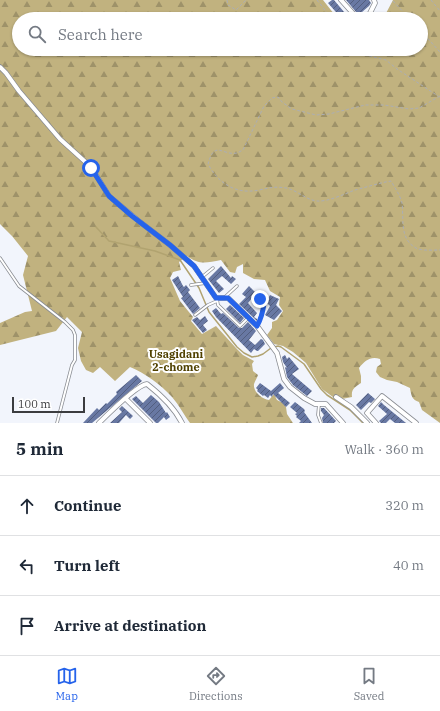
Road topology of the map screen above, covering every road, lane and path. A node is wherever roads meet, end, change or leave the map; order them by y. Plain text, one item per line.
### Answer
1 (227, 0) edge
2 (246, 0) edge
3 (317, 0) edge
4 (342, 0) edge
5 (374, 0) edge
6 (431, 0) edge
7 (393, 1) edge
8 (440, 11) edge
9 (326, 12) edge
10 (352, 12) edge
11 (370, 12) edge
12 (403, 12) edge
13 (428, 39) edge
14 (440, 52) edge
15 (370, 56) edge
16 (0, 67) edge
17 (439, 96) edge
18 (440, 250) edge
19 (0, 258) edge
20 (214, 268) dead end
21 (202, 277) junction
22 (206, 283) junction
23 (191, 285) dead end
24 (237, 286) dead end
25 (225, 298) junction
26 (260, 299) dead end
27 (217, 300) junction
28 (195, 315) dead end
29 (248, 318) junction
30 (257, 326) junction
31 (336, 397) dead end
32 (126, 399) junction
33 (319, 404) junction
34 (57, 423) edge
35 (99, 423) edge
36 (150, 423) edge
37 (182, 423) edge
38 (321, 423) edge
39 (343, 423) edge
40 (367, 423) edge
41 (376, 423) edge
42 (416, 423) edge

1 - 2 path
3 - 9 path
4 - 10 street
5 - 11 street
6 - 8 path
7 - 12 path
13 - 14 path
15 - 17 path
16 - 21 street
17 - 18 path
19 - 34 lane
20 - 21 lane
21 - 22 street
22 - 23 lane
22 - 27 street
24 - 25 lane
25 - 27 street
25 - 29 street
26 - 30 lane
27 - 28 lane
27 - 29 lane
29 - 30 street
30 - 33 street
31 - 40 street
32 - 35 street
32 - 36 street
32 - 37 street
33 - 38 lane
33 - 39 street
41 - 42 street

